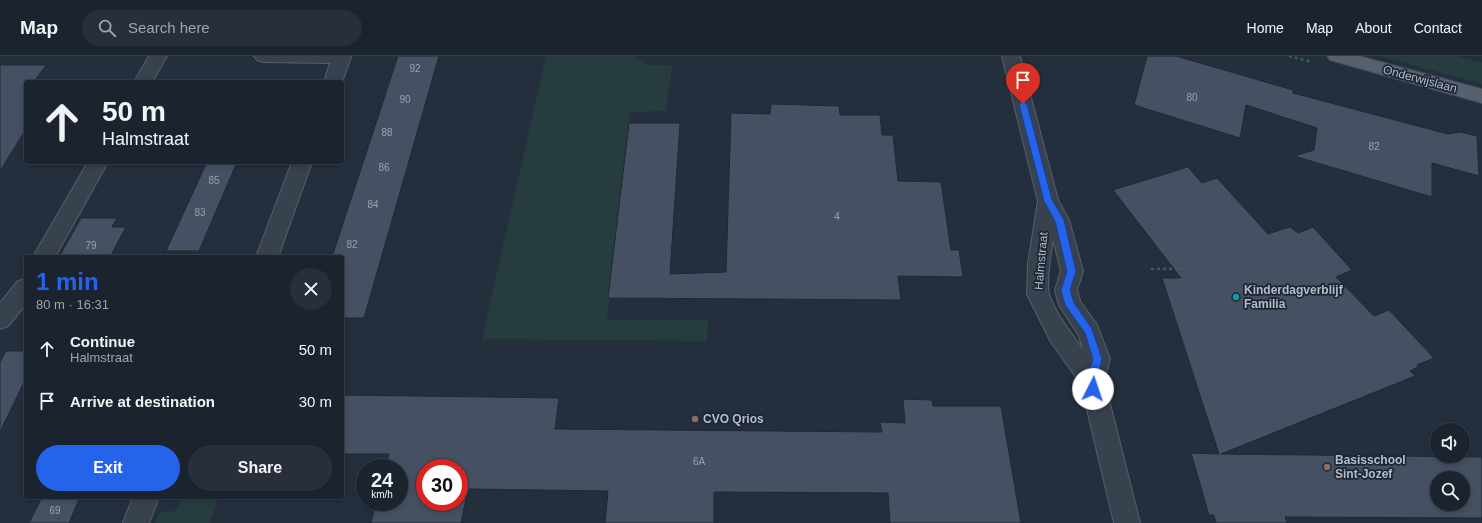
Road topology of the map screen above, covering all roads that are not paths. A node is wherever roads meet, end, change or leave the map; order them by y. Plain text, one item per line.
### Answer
1 (158, 56) edge
2 (263, 56) edge
3 (342, 56) edge
4 (1011, 56) edge
5 (1336, 56) edge
6 (144, 80) edge
7 (334, 80) edge
8 (1482, 96) edge
9 (97, 164) edge
10 (301, 164) edge
11 (1048, 201) junction
12 (45, 255) edge
13 (268, 255) edge
14 (24, 290) edge
15 (0, 319) edge
16 (1092, 380) junction
17 (145, 499) edge
18 (136, 523) edge
19 (1127, 523) edge

1 - 6 street
2 - 3 street
3 - 7 street
4 - 11 street, Halmstraat
5 - 8 main road, Onderwijslaan
9 - 12 street
10 - 13 street
11 - 16 street
11 - 16 street, Halmstraat
14 - 15 street
16 - 19 street, Halmstraat
17 - 18 street

